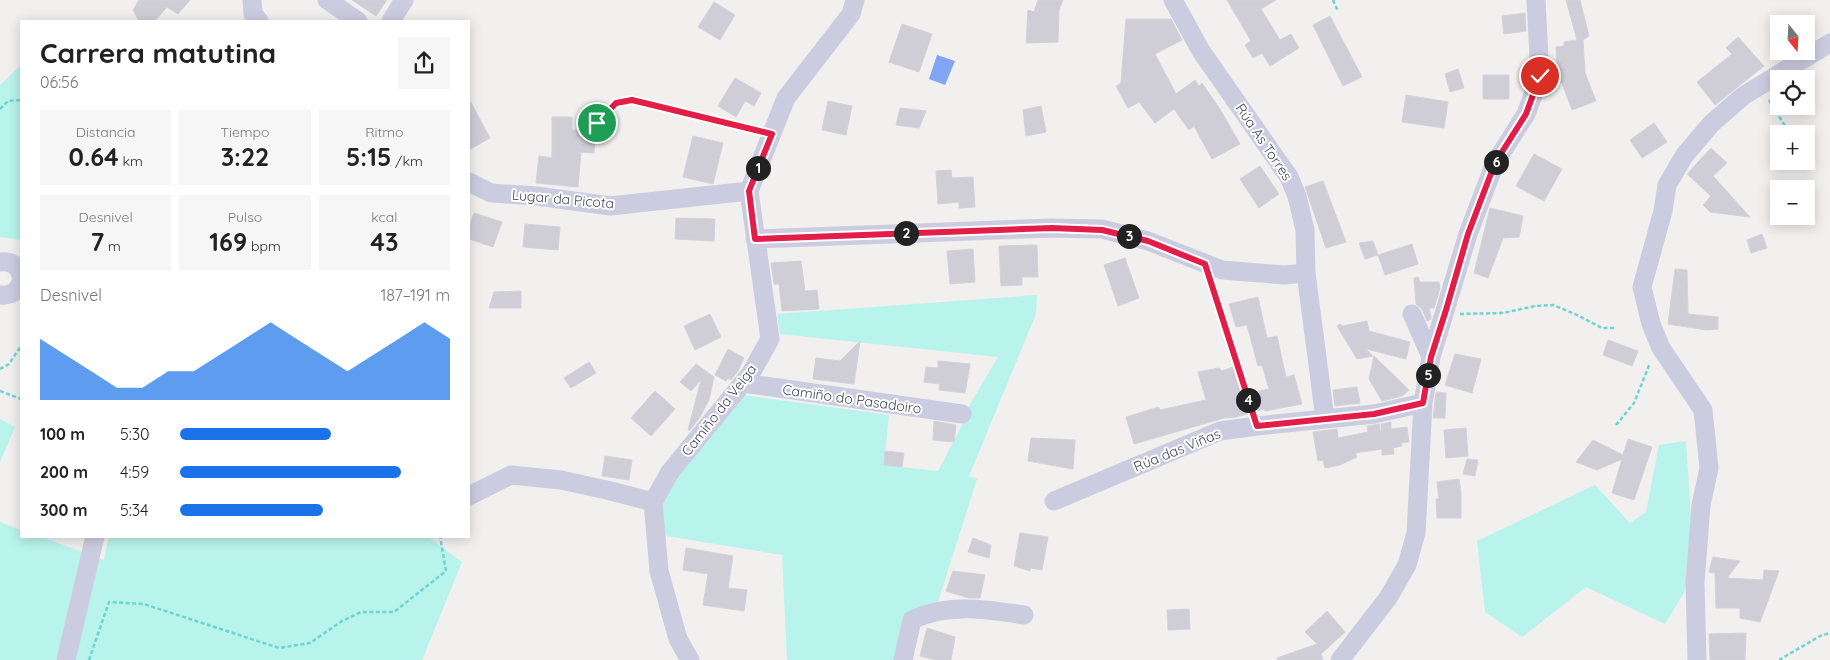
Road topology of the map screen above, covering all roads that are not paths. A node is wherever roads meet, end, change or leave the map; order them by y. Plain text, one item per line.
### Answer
1 (327, 0) edge
2 (404, 0) edge
3 (855, 0) edge
4 (1173, 0) edge
5 (1536, 0) edge
6 (357, 20) edge
7 (393, 20) edge
8 (1830, 43) edge
9 (470, 182) edge
10 (749, 191) junction
11 (755, 239) junction
12 (0, 262) edge
13 (1306, 272) junction
14 (20, 273) edge
15 (20, 284) edge
16 (0, 295) edge
17 (1412, 314) dead end
18 (1431, 357) junction
19 (743, 383) junction
20 (1423, 403) junction
21 (962, 414) dead end
22 (1325, 419) junction
23 (470, 496) edge
24 (1054, 501) dead end
25 (653, 502) junction
26 (94, 538) edge
27 (1024, 616) dead end
28 (66, 660) edge
29 (690, 660) edge
30 (903, 660) edge
31 (1340, 660) edge
32 (1697, 660) edge

1 - 6 street
2 - 7 street
3 - 10 street, Camiño da Veiga
4 - 13 street, Rúa As Torres
5 - 18 street
8 - 32 street
9 - 10 street, Lugar da Picota
10 - 11 street, Camiño da Veiga
11 - 13 street
11 - 19 street, Camiño da Veiga
12 - 14 street
13 - 22 street, Rúa As Torres
15 - 16 street
17 - 18 street
18 - 20 street
19 - 21 street, Camiño do Pasadoiro
19 - 25 street, Camiño da Veiga
20 - 22 street, Rúa das Viñas
20 - 31 street
22 - 24 street, Rúa das Viñas
23 - 25 street
25 - 29 street
26 - 28 street
27 - 30 street

